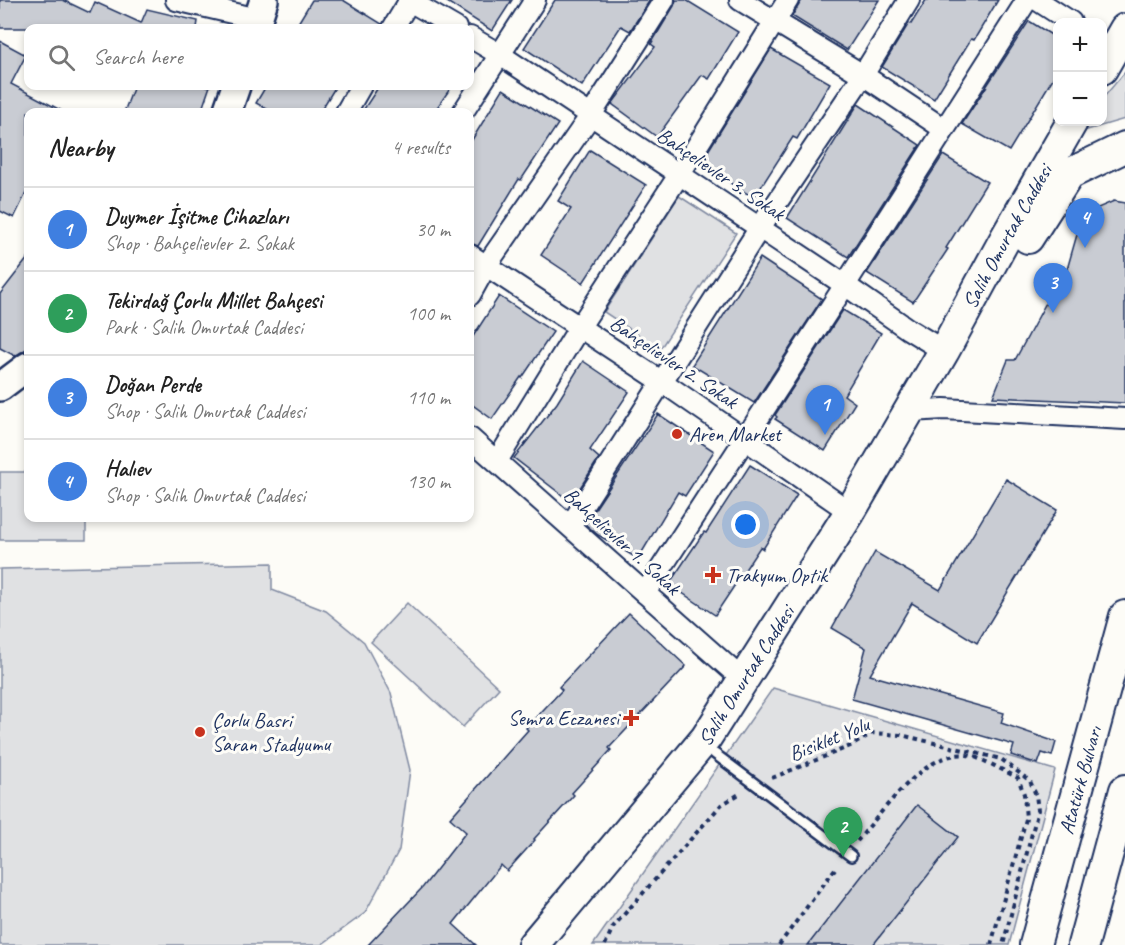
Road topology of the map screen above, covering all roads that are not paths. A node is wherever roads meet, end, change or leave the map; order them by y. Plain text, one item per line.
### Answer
1 (176, 0) edge
2 (409, 0) edge
3 (535, 0) edge
4 (664, 0) edge
5 (740, 0) edge
6 (788, 0) edge
7 (909, 0) edge
8 (1027, 0) edge
9 (1037, 0) edge
10 (259, 16) edge
11 (1065, 18) edge
12 (774, 22) junction
13 (395, 24) edge
14 (449, 24) edge
15 (1125, 29) edge
16 (474, 39) edge
17 (499, 54) junction
18 (1107, 60) edge
19 (863, 75) junction
20 (359, 90) edge
21 (348, 108) edge
22 (465, 108) edge
23 (591, 115) junction
24 (1070, 126) edge
25 (944, 129) junction
26 (1125, 147) edge
27 (680, 175) junction
28 (759, 229) junction
29 (474, 258) edge
30 (486, 266) junction
31 (845, 285) junction
32 (474, 288) edge
33 (579, 328) junction
34 (944, 351) junction
35 (24, 369) edge
36 (661, 381) junction
37 (0, 387) edge
38 (910, 411) junction
39 (1125, 419) edge
40 (745, 439) junction
41 (474, 441) edge
42 (497, 461) junction
43 (850, 512) junction
44 (570, 526) junction
45 (645, 593) junction
46 (1125, 616) edge
47 (743, 680) junction
48 (715, 753) dead end
49 (1125, 790) edge
50 (849, 855) road end
51 (533, 945) edge
52 (1035, 945) edge
53 (1083, 945) edge

1 - 10 street
2 - 13 street
2 - 14 street
3 - 17 street
4 - 23 street
5 - 12 street
6 - 12 street
7 - 19 street
8 - 25 street
9 - 11 street
12 - 19 street
12 - 27 street
15 - 18 main road
16 - 17 street, Bahçelievler 3. Sokak
17 - 22 street
17 - 23 street, Bahçelievler 3. Sokak
19 - 25 street
19 - 28 street
20 - 21 street
23 - 27 street, Bahçelievler 3. Sokak
23 - 30 street
24 - 34 main road, Salih Omurtak Caddesi
25 - 31 street
26 - 34 main road, Salih Omurtak Caddesi
27 - 28 street, Bahçelievler 3. Sokak
27 - 33 street
28 - 31 street, Bahçelievler 3. Sokak
28 - 36 street
29 - 30 street, Bahçelievler 2. Sokak
30 - 32 street
30 - 33 street, Bahçelievler 2. Sokak
31 - 34 street, Bahçelievler 3. Sokak
31 - 40 street
33 - 36 street, Bahçelievler 2. Sokak
33 - 42 street
34 - 38 main road, Salih Omurtak Caddesi
35 - 37 main road
36 - 40 street, Bahçelievler 2. Sokak
36 - 44 street
38 - 39 street
38 - 43 main road, Salih Omurtak Caddesi
40 - 43 street, Bahçelievler 2. Sokak
40 - 45 street
41 - 42 street, Bahçelievler 1. Sokak
42 - 44 street, Bahçelievler 1. Sokak
43 - 47 main road, Salih Omurtak Caddesi
44 - 45 street, Bahçelievler 1. Sokak
45 - 47 street, Bahçelievler 1. Sokak
46 - 52 main road, Atatürk Bulvarı
47 - 51 main road, Salih Omurtak Caddesi
48 - 50 lane
49 - 53 main road

